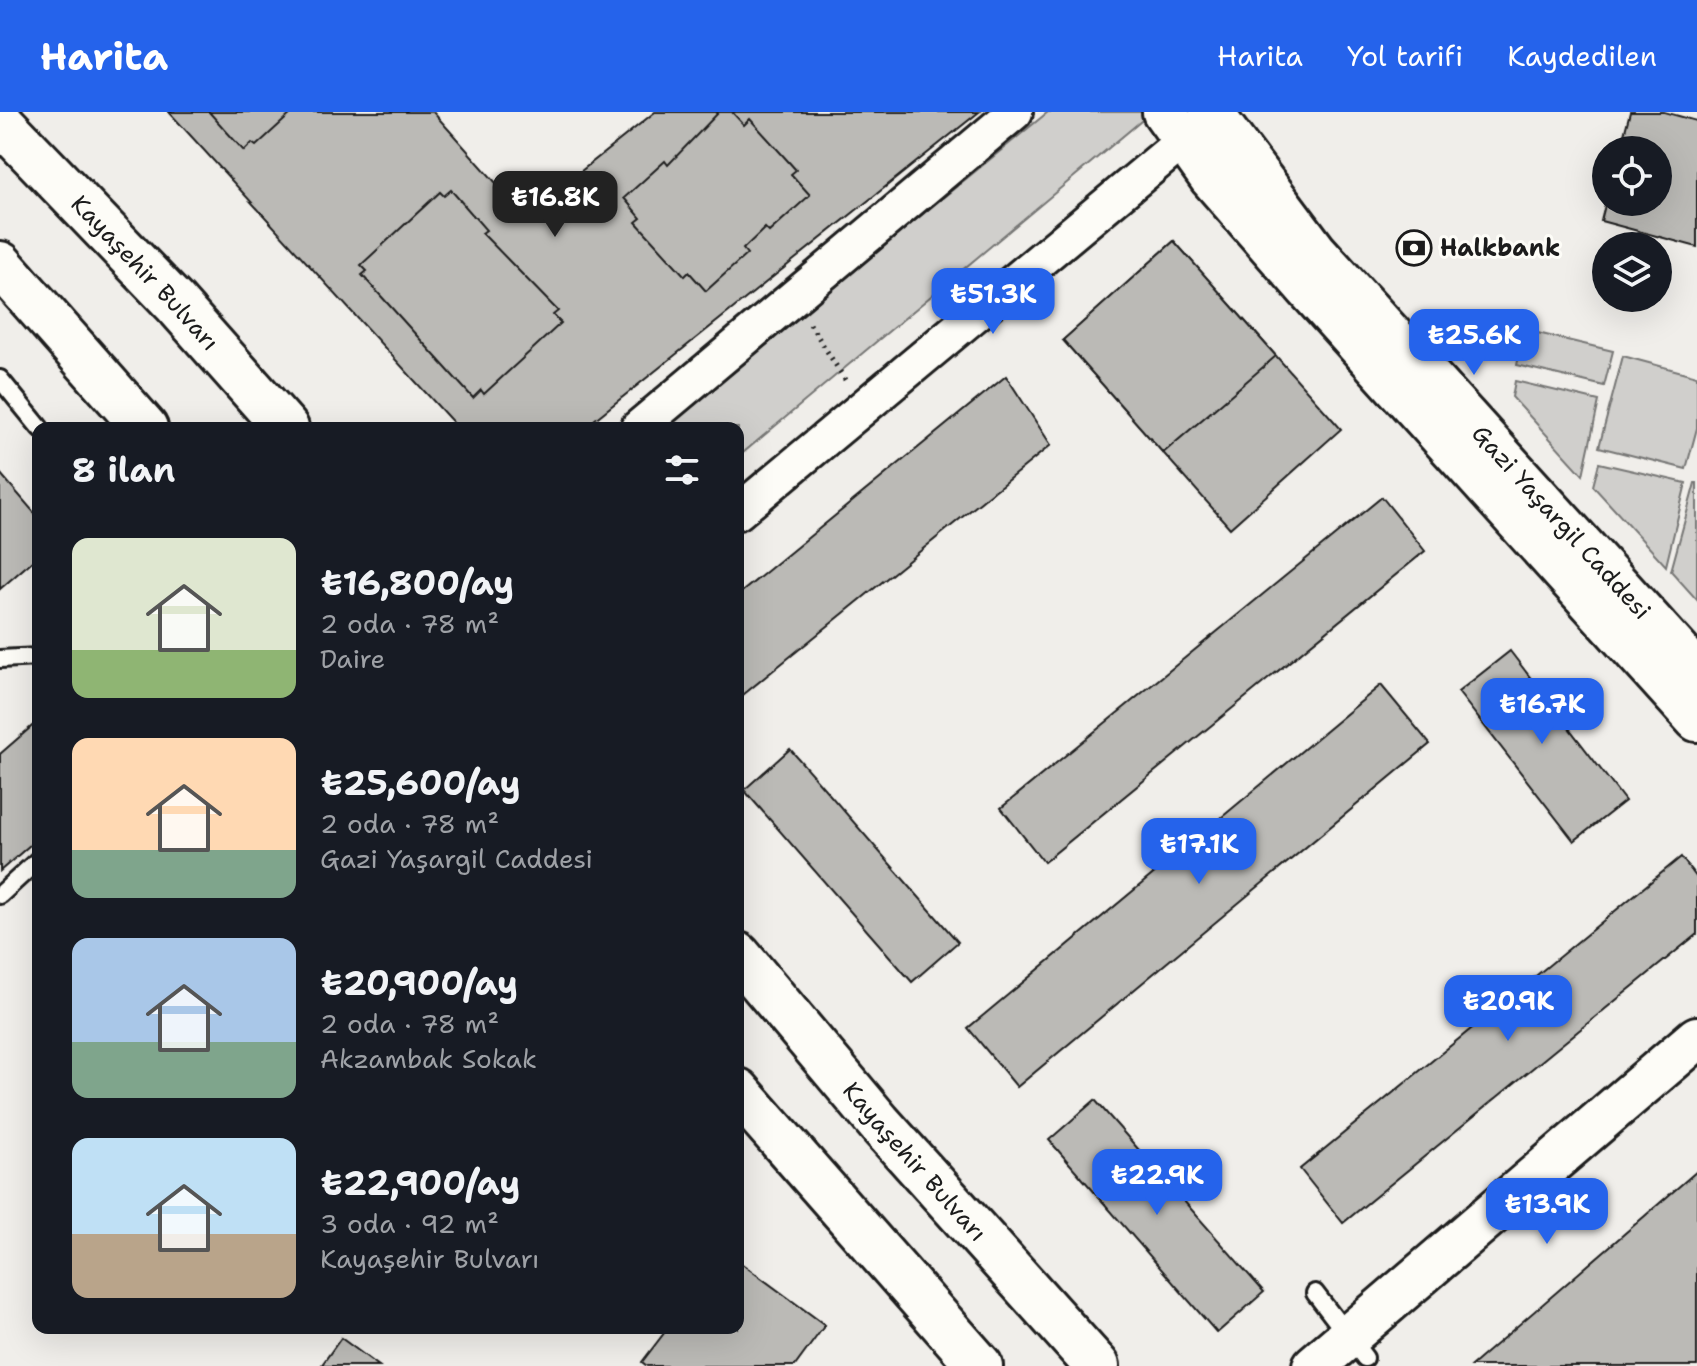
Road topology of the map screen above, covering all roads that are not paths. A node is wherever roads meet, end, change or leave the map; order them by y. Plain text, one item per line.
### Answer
1 (1015, 112) edge
2 (1193, 120) edge
3 (0, 121) edge
4 (0, 264) edge
5 (0, 379) edge
6 (1424, 394) junction
7 (35, 422) edge
8 (140, 422) edge
9 (281, 422) edge
10 (645, 422) edge
11 (744, 507) edge
12 (32, 657) edge
13 (0, 659) edge
14 (1697, 672) edge
15 (1697, 720) edge
16 (32, 866) edge
17 (0, 895) edge
18 (744, 962) edge
19 (1697, 1038) edge
20 (1697, 1076) edge
21 (744, 1098) edge
22 (1315, 1293) dead end
23 (1356, 1354) edge
24 (980, 1366) edge
25 (1097, 1366) edge
26 (1314, 1366) edge

1 - 10 street
2 - 6 street
2 - 11 street
3 - 9 main road, Kayaşehir Bulvarı
4 - 8 main road
5 - 7 lane
6 - 14 street, Gazi Yaşargil Caddesi
6 - 15 street
12 - 13 lane
16 - 17 lane
18 - 25 main road, Kayaşehir Bulvarı
19 - 23 street
20 - 23 street
21 - 24 main road
22 - 23 lane
23 - 26 street

